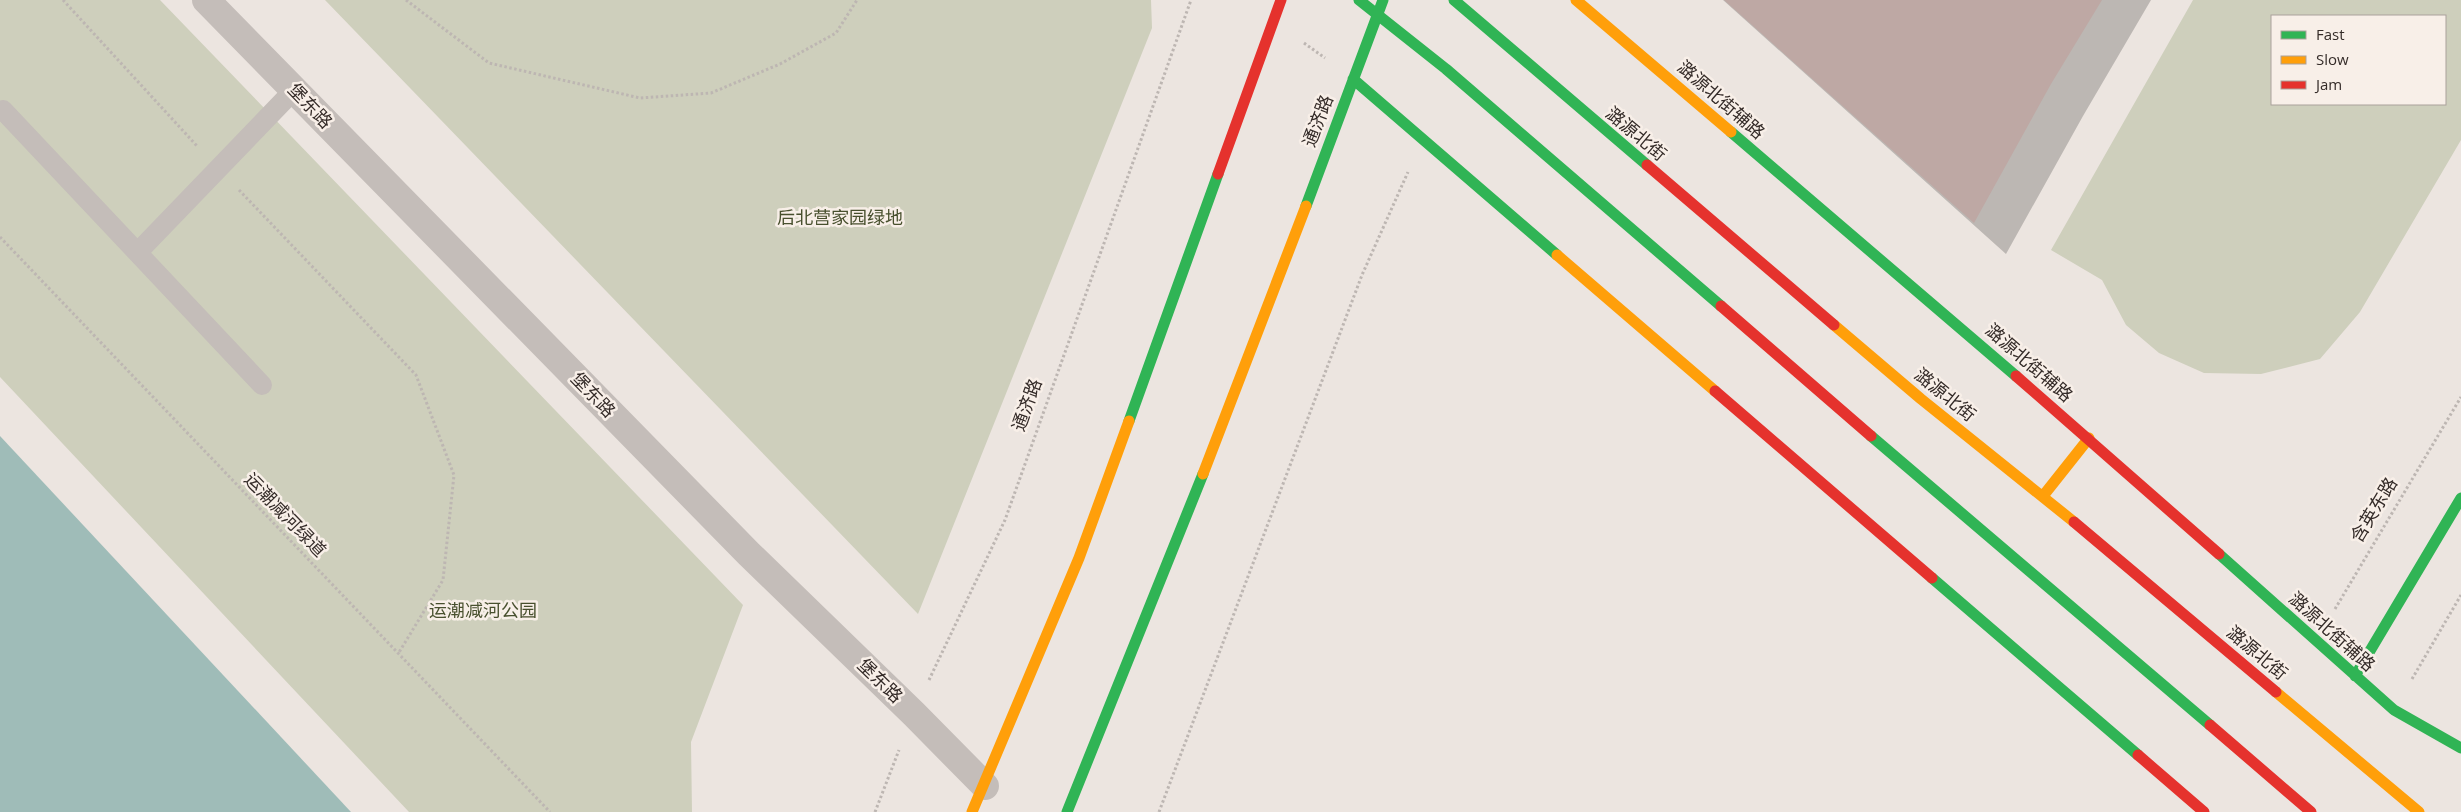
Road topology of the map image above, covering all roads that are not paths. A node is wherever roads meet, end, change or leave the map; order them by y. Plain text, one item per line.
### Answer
1 (206, 0) edge
2 (1281, 0) edge
3 (1359, 0) edge
4 (1383, 0) edge
5 (1454, 0) edge
6 (1576, 0) edge
7 (1378, 14) junction
8 (1353, 79) junction
9 (294, 90) junction
10 (3, 110) dead end
11 (138, 252) junction
12 (262, 385) dead end
13 (2089, 438) junction
14 (2043, 496) junction
15 (2461, 498) edge
16 (2355, 676) junction
17 (2461, 748) edge
18 (985, 786) junction
19 (972, 812) edge
20 (1067, 812) edge
21 (2204, 812) edge
22 (2311, 812) edge
23 (2419, 812) edge

1 - 9 street, 堡东路
2 - 18 main road
3 - 7 main road
4 - 7 main road, 通济路
5 - 14 main road, 潞源北街
6 - 13 main road, 潞源北街辅路
7 - 8 main road, 通济路
7 - 22 main road
8 - 20 main road, 通济路
8 - 21 main road
9 - 11 lane
9 - 18 street, 堡东路
10 - 11 lane
11 - 12 lane
13 - 14 main road
13 - 16 main road, 潞源北街辅路
14 - 23 main road, 潞源北街
15 - 16 main road
16 - 17 main road, 潞源北街辅路
18 - 19 main road

